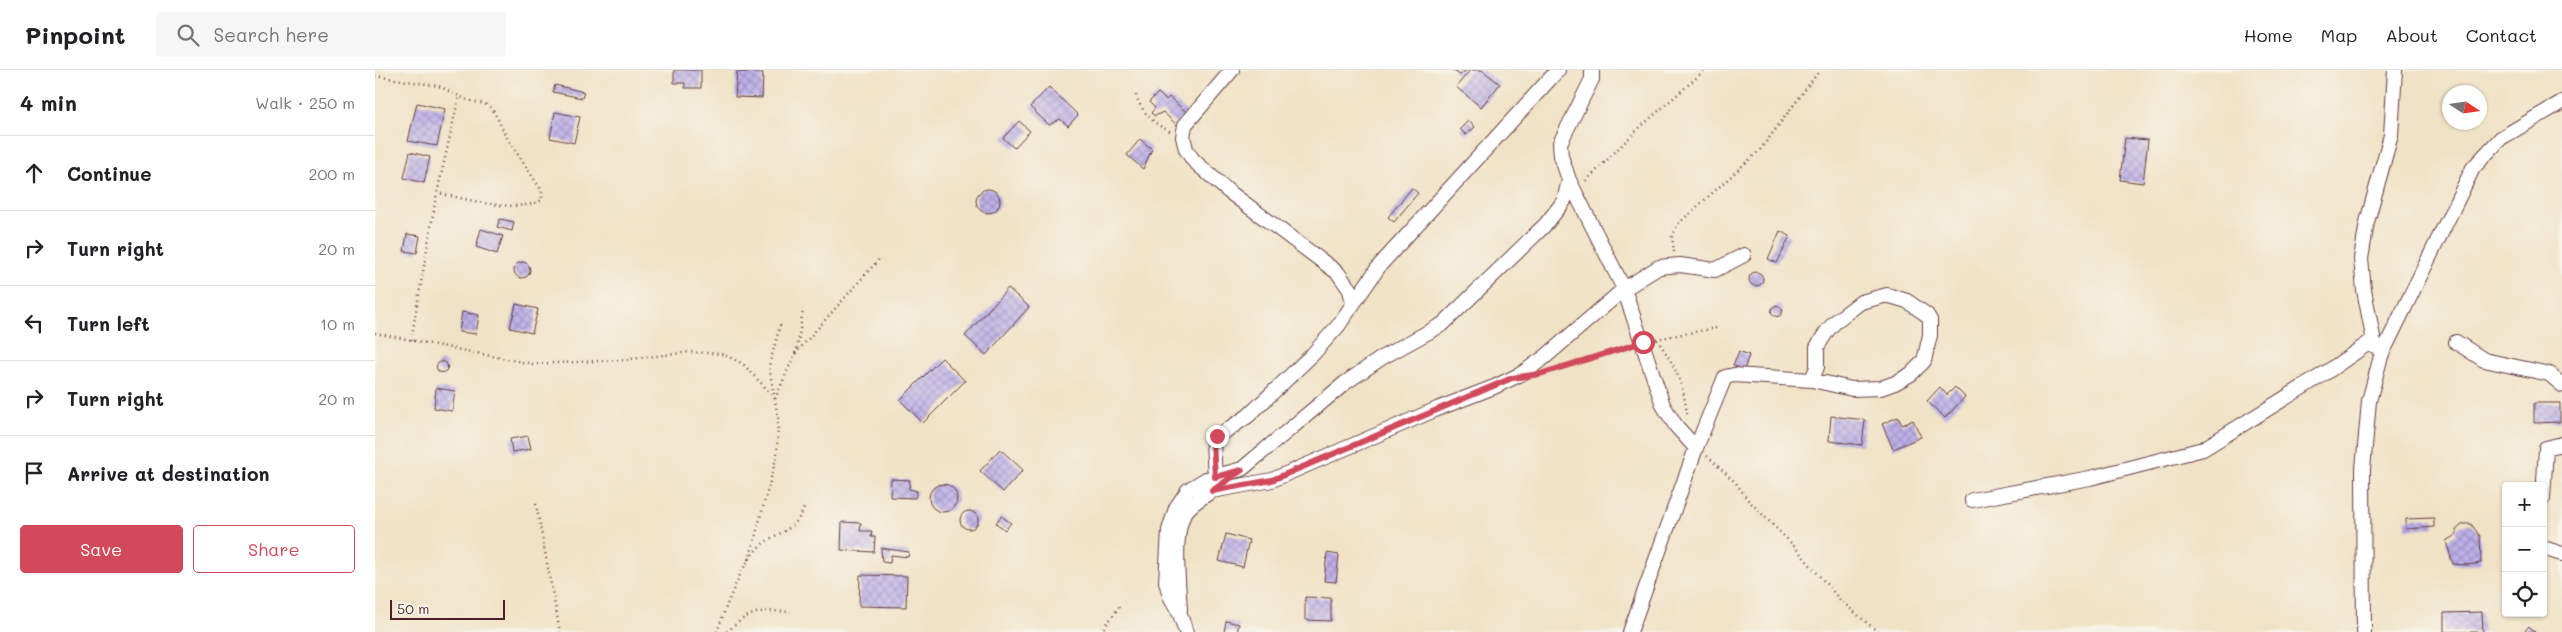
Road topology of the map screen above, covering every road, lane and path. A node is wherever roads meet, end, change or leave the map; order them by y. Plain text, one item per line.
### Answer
1 (1232, 70) edge
2 (1559, 70) edge
3 (1592, 70) edge
4 (1705, 70) edge
5 (1820, 70) edge
6 (2395, 70) edge
7 (375, 76) edge
8 (1136, 95) dead end
9 (459, 96) junction
10 (2562, 102) edge
11 (1183, 134) junction
12 (1573, 186) junction
13 (438, 193) junction
14 (1744, 255) dead end
15 (881, 257) dead end
16 (1684, 266) junction
17 (1624, 289) junction
18 (1353, 304) junction
19 (803, 310) dead end
20 (781, 322) dead end
21 (1716, 328) dead end
22 (375, 333) edge
23 (1647, 337) junction
24 (1657, 339) junction
25 (411, 340) junction
26 (2373, 340) junction
27 (2456, 342) dead end
28 (795, 354) junction
29 (2380, 360) junction
30 (1547, 372) dead end
31 (1812, 380) junction
32 (2562, 385) edge
33 (774, 399) junction
34 (1693, 444) junction
35 (2562, 444) edge
36 (1242, 470) junction
37 (1215, 477) junction
38 (2544, 482) edge
39 (1212, 491) junction
40 (1972, 500) dead end
41 (536, 504) dead end
42 (804, 508) dead end
43 (2547, 549) edge
44 (2562, 554) edge
45 (749, 560) junction
46 (1121, 604) dead end
47 (791, 612) dead end
48 (1180, 614) junction
49 (560, 632) edge
50 (717, 632) edge
51 (727, 632) edge
52 (1101, 632) edge
53 (1186, 632) edge
54 (1630, 632) edge
55 (1878, 632) edge
56 (2364, 632) edge

1 - 11 street
2 - 18 street
3 - 12 street
4 - 12 path
5 - 16 path
6 - 26 street
7 - 9 path
8 - 11 path
9 - 13 path
9 - 13 path
10 - 29 street
11 - 18 street
12 - 17 street
12 - 36 street
13 - 25 path
14 - 16 street
15 - 28 path
16 - 17 street
17 - 23 street
17 - 39 street
18 - 37 street
19 - 28 path
20 - 33 path
21 - 24 path
22 - 25 path
23 - 24 path
23 - 24 path
23 - 30 path
23 - 34 street
24 - 34 path
25 - 33 path
26 - 29 street
26 - 40 street
27 - 32 street
28 - 33 path
29 - 56 street
31 - 31 street
31 - 34 street
33 - 45 path
34 - 54 street
34 - 55 path
35 - 38 street
36 - 37 street
36 - 39 street
37 - 48 street
39 - 48 street
41 - 49 path
42 - 45 path
43 - 44 street
45 - 50 path
46 - 52 path
47 - 51 path
48 - 53 street

